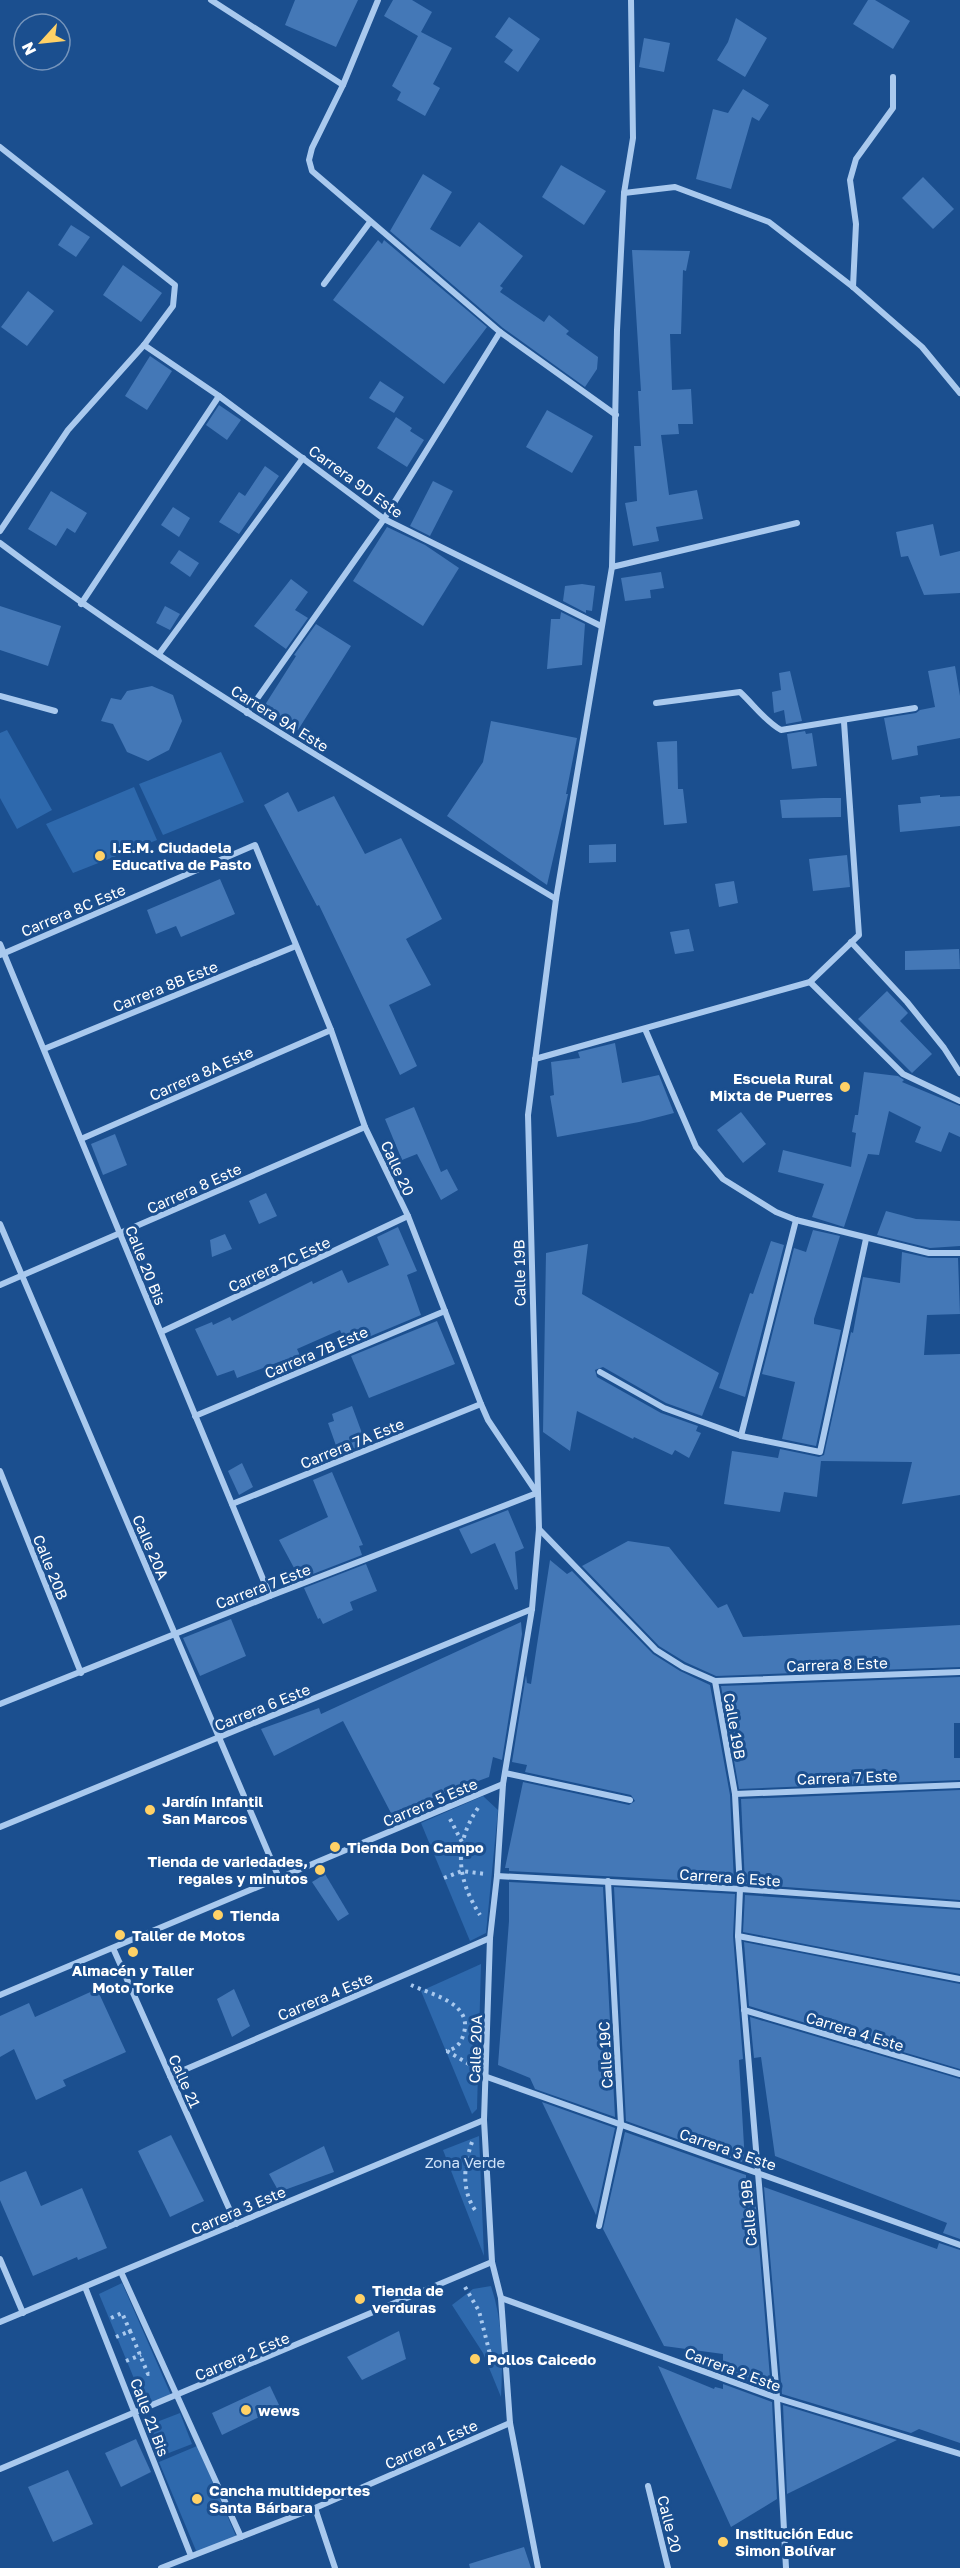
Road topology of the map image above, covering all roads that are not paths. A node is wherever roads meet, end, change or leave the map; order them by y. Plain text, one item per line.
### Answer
1 (212, 0) edge
2 (378, 0) edge
3 (631, 0) edge
4 (893, 77) dead end
5 (343, 85) junction
6 (0, 147) edge
7 (624, 193) junction
8 (370, 222) junction
9 (324, 284) dead end
10 (853, 287) junction
11 (500, 332) junction
12 (144, 345) junction
13 (960, 393) edge
14 (219, 396) junction
15 (616, 415) junction
16 (303, 458) junction
17 (384, 519) junction
18 (797, 523) dead end
19 (0, 531) edge
20 (0, 543) edge
21 (612, 567) junction
22 (81, 604) junction
23 (601, 626) junction
24 (159, 654) junction
25 (0, 696) edge
26 (656, 703) dead end
27 (915, 708) dead end
28 (55, 711) dead end
29 (247, 713) junction
30 (844, 722) junction
31 (255, 845) joint
32 (556, 899) junction
33 (851, 942) junction
34 (0, 944) edge
35 (296, 946) junction
36 (2, 954) edge
37 (810, 982) junction
38 (645, 1029) junction
39 (331, 1030) junction
40 (44, 1049) junction
41 (535, 1059) junction
42 (960, 1073) edge
43 (960, 1101) edge
44 (365, 1127) junction
45 (81, 1139) junction
46 (408, 1216) junction
47 (796, 1221) junction
48 (0, 1224) edge
49 (120, 1234) junction
50 (866, 1239) junction
51 (960, 1253) edge
52 (22, 1277) junction
53 (0, 1286) edge
54 (445, 1311) junction
55 (161, 1332) junction
56 (600, 1372) dead end
57 (481, 1404) junction
58 (195, 1416) junction
59 (741, 1436) junction
60 (0, 1471) edge
61 (537, 1492) junction
62 (232, 1504) junction
63 (539, 1529) junction
64 (270, 1596) junction
65 (532, 1609) junction
66 (175, 1634) junction
67 (81, 1672) junction
68 (960, 1672) edge
69 (715, 1681) junction
70 (0, 1704) edge
71 (219, 1737) junction
72 (505, 1773) junction
73 (502, 1785) junction
74 (960, 1785) edge
75 (735, 1794) junction
76 (630, 1800) dead end
77 (0, 1827) edge
78 (497, 1876) junction
79 (279, 1878) junction
80 (608, 1881) junction
81 (740, 1889) junction
82 (960, 1905) edge
83 (491, 1934) junction
84 (738, 1936) junction
85 (113, 1948) junction
86 (960, 1979) edge
87 (0, 1995) edge
88 (744, 2010) junction
89 (960, 2074) edge
90 (170, 2076) junction
91 (487, 2077) junction
92 (484, 2120) junction
93 (621, 2124) junction
94 (757, 2171) junction
95 (236, 2224) junction
96 (599, 2226) dead end
97 (960, 2245) edge
98 (0, 2259) edge
99 (492, 2262) junction
100 (121, 2272) junction
101 (85, 2287) junction
102 (501, 2298) junction
103 (22, 2313) junction
104 (0, 2322) edge
105 (176, 2397) junction
106 (777, 2398) junction
107 (136, 2413) junction
108 (510, 2423) junction
109 (960, 2454) edge
110 (0, 2469) edge
111 (648, 2486) dead end
112 (315, 2508) junction
113 (241, 2537) junction
114 (191, 2556) junction
115 (161, 2568) edge
116 (335, 2568) edge
117 (538, 2568) edge
118 (668, 2568) edge
119 (786, 2568) edge

1 - 5 street
2 - 5 street
3 - 7 street, Calle 19B
4 - 10 street
5 - 8 street
6 - 12 street
7 - 10 street
7 - 15 street, Calle 19B
8 - 9 street
8 - 11 street
10 - 13 street
11 - 15 street
11 - 17 street
12 - 14 street, Carrera 9D Este
12 - 19 street
14 - 16 street, Carrera 9D Este
14 - 22 street
15 - 21 street, Calle 19B
16 - 17 street, Carrera 9D Este
16 - 24 street
17 - 23 street, Carrera 9D Este
17 - 29 street
18 - 21 street
20 - 22 street, Carrera 9A Este
21 - 23 street, Calle 19B
22 - 24 street, Carrera 9A Este
23 - 32 street, Calle 19B
24 - 29 street, Carrera 9A Este
25 - 28 street
26 - 30 street
27 - 30 street
29 - 32 street, Carrera 9A Este
30 - 33 street
31 - 35 street, Calle 20
31 - 36 street, Carrera 8C Este
32 - 41 street, Calle 19B
33 - 37 street
33 - 42 street
34 - 36 street, Calle 20 Bis
35 - 39 street, Calle 20
35 - 40 street, Carrera 8B Este
36 - 40 street, Calle 20 Bis
37 - 38 street
37 - 43 street
38 - 41 street
38 - 47 street
39 - 44 street, Calle 20
39 - 45 street, Carrera 8A Este
40 - 45 street, Calle 20 Bis
41 - 61 street, Calle 19B
44 - 46 street, Calle 20
44 - 49 street, Carrera 8 Este
45 - 49 street, Calle 20 Bis
46 - 54 street, Calle 20
46 - 55 street, Carrera 7C Este
47 - 50 street
47 - 59 street
48 - 52 street, Calle 20A
49 - 52 street, Carrera 8 Este
49 - 55 street, Calle 20 Bis
50 - 51 street
50 - 59 street
52 - 53 street, Carrera 8 Este
52 - 66 street, Calle 20A
54 - 57 street, Calle 20
54 - 58 street, Carrera 7B Este
55 - 58 street, Calle 20 Bis
56 - 59 street
57 - 61 street, Calle 20
57 - 62 street, Carrera 7A Este
58 - 62 street, Calle 20 Bis
60 - 67 street, Calle 20B
61 - 63 street, Calle 19B
61 - 64 street, Carrera 7 Este
62 - 64 street, Calle 20 Bis
63 - 65 street, Calle 20A
63 - 69 street, Calle 19B
64 - 66 street, Carrera 7 Este
65 - 71 street, Carrera 6 Este
65 - 72 street, Calle 20A
66 - 67 street, Carrera 7 Este
66 - 71 street, Calle 20A
67 - 70 street, Carrera 7 Este
68 - 69 street, Carrera 8 Este
69 - 75 street, Calle 19B
71 - 77 street, Carrera 6 Este
71 - 79 street, Calle 20A
72 - 73 street, Calle 20A
72 - 76 street
73 - 78 street, Calle 20A
73 - 79 street, Carrera 5 Este
74 - 75 street, Carrera 7 Este
75 - 81 street, Calle 19B
78 - 80 street, Carrera 6 Este
78 - 83 street, Calle 20A
79 - 85 street, Carrera 5 Este
80 - 81 street, Carrera 6 Este
80 - 93 street, Calle 19C
81 - 82 street, Carrera 6 Este
81 - 84 street, Calle 19B
83 - 90 street, Carrera 4 Este
83 - 91 street, Calle 20A
84 - 86 street
84 - 88 street, Calle 19B
85 - 87 street, Carrera 5 Este
85 - 90 street, Calle 21
88 - 89 street, Carrera 4 Este
88 - 94 street, Calle 19B
90 - 95 street, Calle 21
91 - 92 street, Calle 20A
91 - 93 street, Carrera 3 Este
92 - 95 street, Carrera 3 Este
92 - 99 street, Calle 20A
93 - 94 street, Carrera 3 Este
93 - 96 street, Calle 19C
94 - 97 street, Carrera 3 Este
94 - 106 street, Calle 19B
95 - 100 street, Carrera 3 Este
98 - 103 street
99 - 102 street, Calle 20A
99 - 105 street, Carrera 2 Este
100 - 101 street, Carrera 3 Este
100 - 105 street
101 - 103 street, Carrera 3 Este
101 - 107 street, Calle 21 Bis
102 - 106 street, Carrera 2 Este
102 - 108 street, Calle 20A
103 - 104 street, Carrera 3 Este
105 - 107 street, Carrera 2 Este
105 - 113 street
106 - 109 street, Carrera 2 Este
106 - 119 street, Calle 19B
107 - 110 street, Carrera 2 Este
107 - 114 street, Calle 21 Bis
108 - 112 street, Carrera 1 Este
108 - 117 street, Calle 20A
111 - 118 street, Calle 20
112 - 113 street, Carrera 1 Este
112 - 116 street
113 - 114 street, Carrera 1 Este
114 - 115 street, Carrera 1 Este

